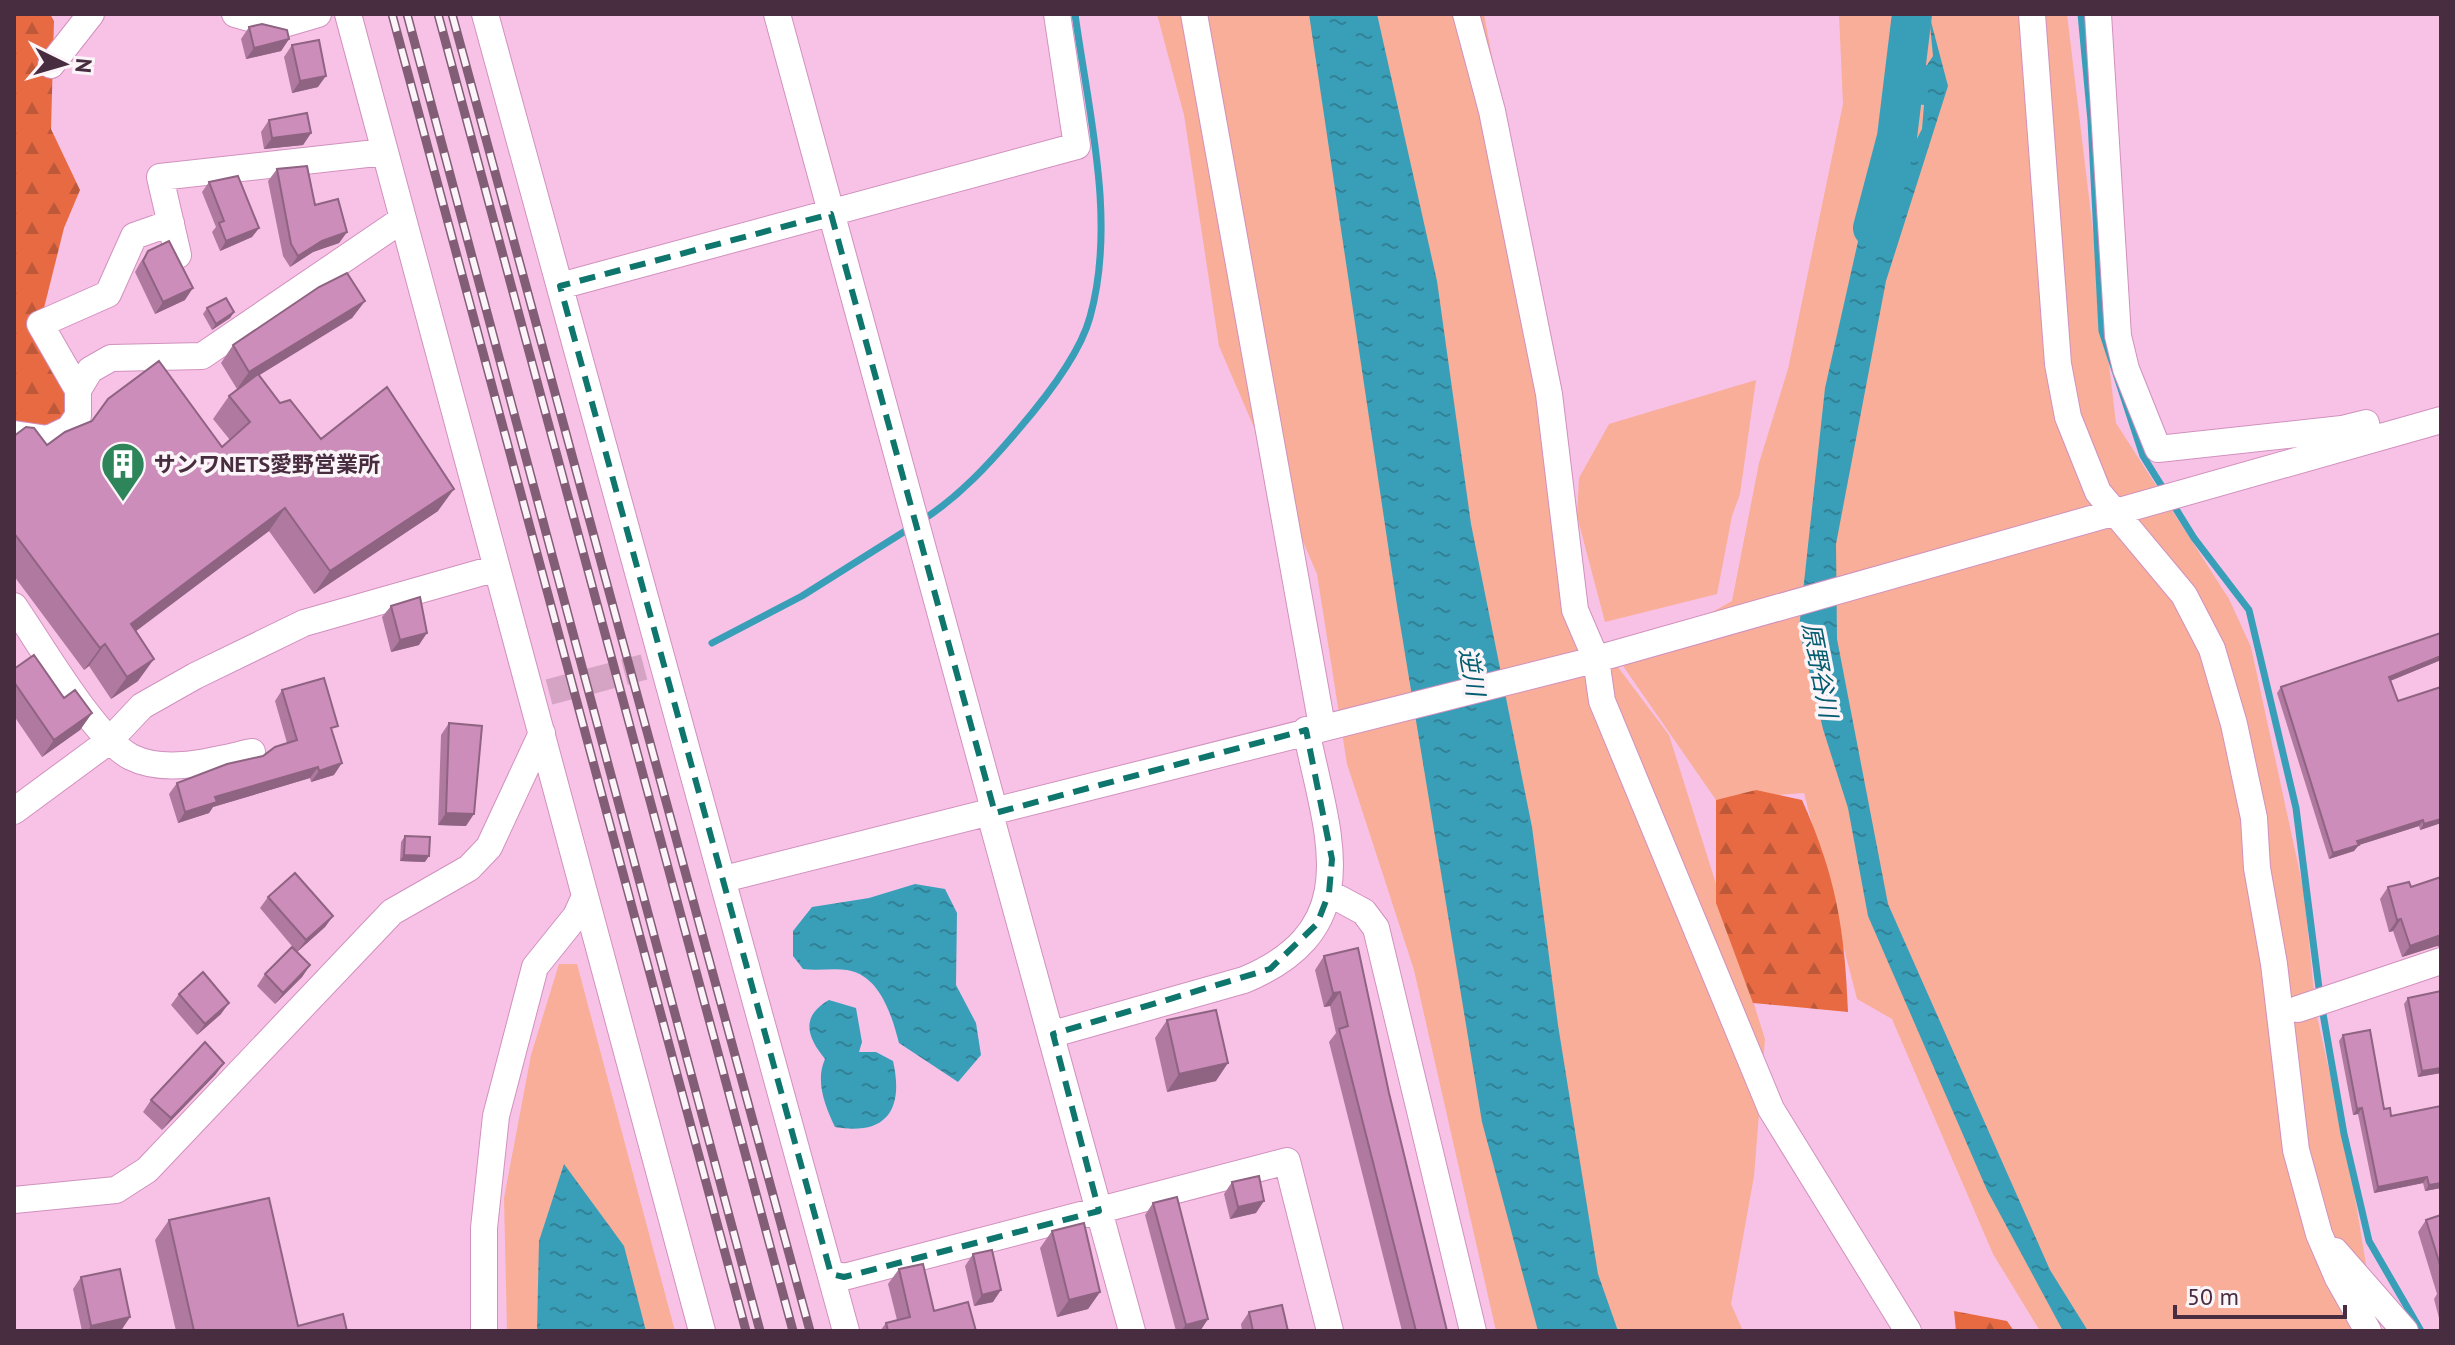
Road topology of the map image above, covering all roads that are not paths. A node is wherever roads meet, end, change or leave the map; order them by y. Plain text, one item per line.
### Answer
1 (91, 14) edge
2 (235, 14) edge
3 (318, 14) edge
4 (348, 14) edge
5 (485, 14) edge
6 (777, 14) edge
7 (1057, 14) edge
8 (1194, 14) edge
9 (1466, 14) edge
10 (2032, 14) edge
11 (2098, 14) edge
12 (51, 65) dead end
13 (385, 152) junction
14 (831, 214) junction
15 (403, 219) junction
16 (171, 223) junction
17 (178, 255) edge
18 (560, 286) junction
19 (78, 390) junction
20 (2441, 420) edge
21 (14, 434) edge
22 (2370, 440) junction
23 (2115, 511) junction
24 (497, 568) junction
25 (14, 606) edge
26 (1597, 658) junction
27 (1320, 727) junction
28 (542, 733) junction
29 (109, 741) junction
30 (252, 752) dead end
31 (14, 811) edge
32 (992, 813) junction
33 (2257, 868) junction
34 (724, 879) junction
35 (1329, 893) junction
36 (585, 896) junction
37 (2441, 961) edge
38 (2298, 1009) junction
39 (1053, 1034) junction
40 (2291, 1123) junction
41 (14, 1200) edge
42 (1099, 1211) junction
43 (2319, 1234) junction
44 (831, 1274) junction
45 (484, 1331) edge
46 (702, 1331) edge
47 (846, 1331) edge
48 (1132, 1331) edge
49 (1330, 1331) edge
50 (1473, 1331) edge
51 (1908, 1331) edge
52 (2368, 1331) edge
53 (2405, 1331) edge

1 - 12 street
2 - 3 street
4 - 13 street
5 - 18 street
6 - 14 street
7 - 14 street
8 - 27 street
9 - 26 street
10 - 23 street
11 - 22 street
13 - 15 street
13 - 16 street
14 - 18 street
14 - 32 street
15 - 19 street
15 - 24 street
16 - 17 street
16 - 19 street
18 - 34 street
19 - 21 street
20 - 22 street
22 - 23 street
23 - 26 street
23 - 33 street
24 - 28 street
24 - 29 street
25 - 29 street
26 - 27 street
26 - 51 street
27 - 32 street
27 - 35 street
28 - 36 street
28 - 41 street
29 - 30 street
29 - 31 street
32 - 34 street
32 - 39 street
33 - 38 street
33 - 40 street
34 - 44 street
35 - 39 street
35 - 50 street
36 - 45 street
36 - 46 street
37 - 38 street
38 - 40 street
39 - 42 street
40 - 43 street
42 - 44 street
42 - 48 street
42 - 49 street
43 - 52 street
43 - 53 street
44 - 47 street

